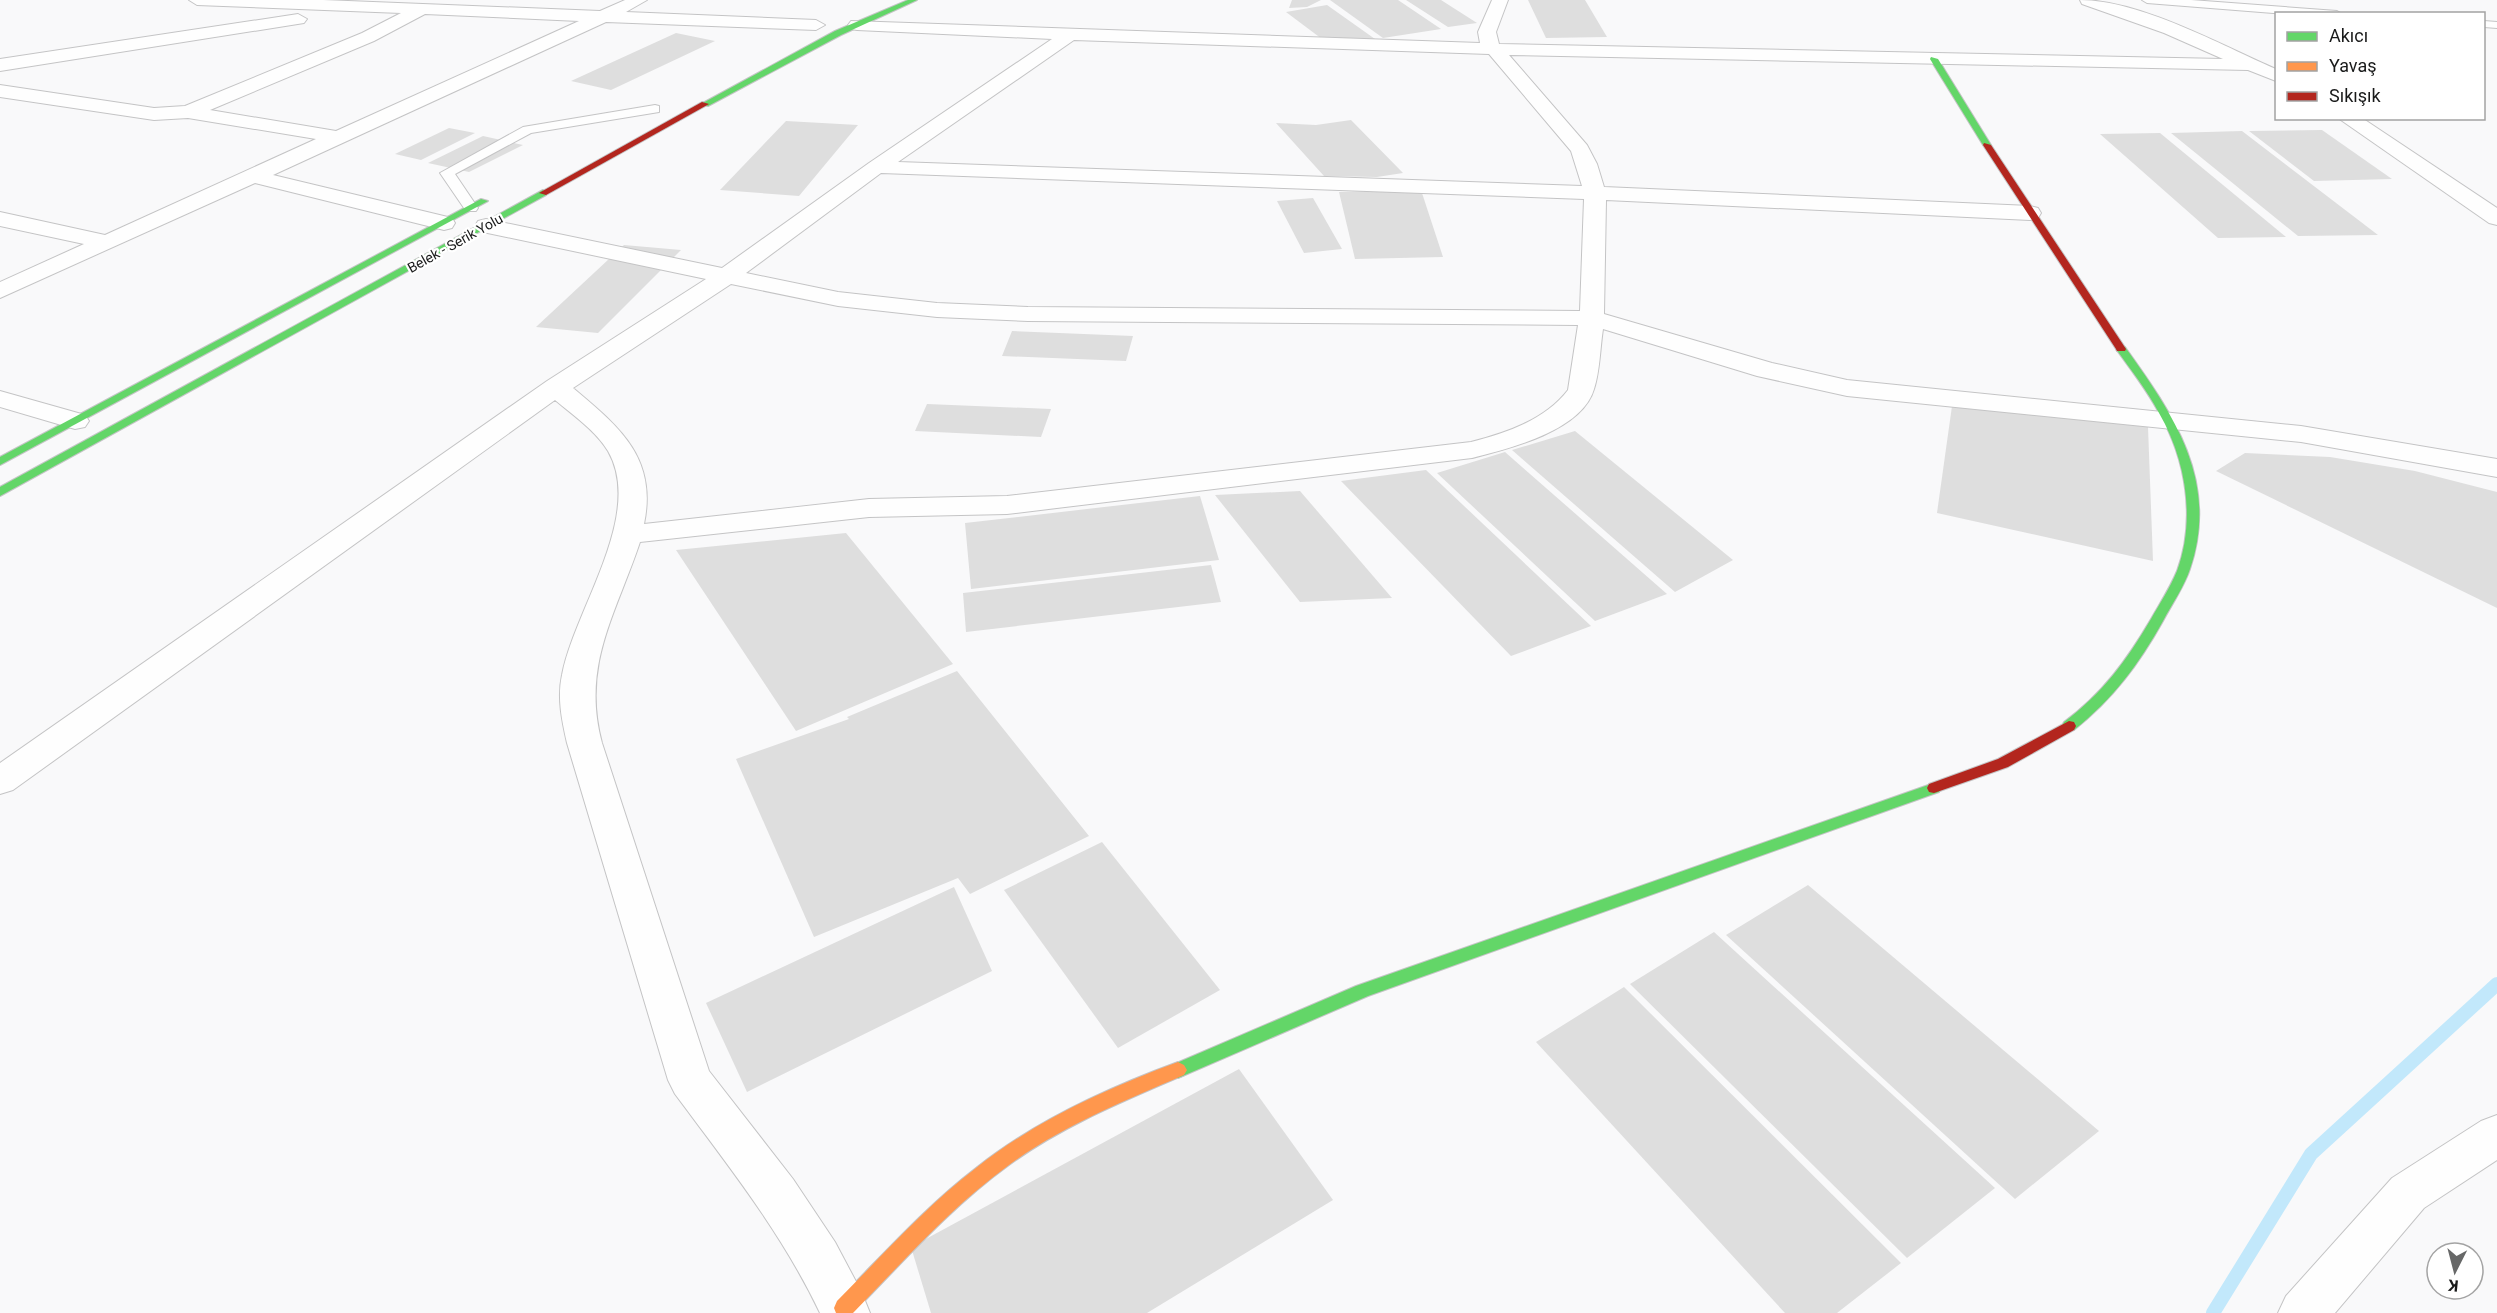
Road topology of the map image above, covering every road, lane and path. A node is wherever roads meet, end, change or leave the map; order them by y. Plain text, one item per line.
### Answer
1 (197, 0) edge
2 (639, 0) edge
3 (914, 0) edge
4 (1500, 0) edge
5 (2088, 0) edge
6 (2147, 0) edge
7 (380, 3) edge
8 (424, 8) junction
9 (2310, 12) edge
10 (605, 15) junction
11 (821, 23) joint
12 (857, 25) junction
13 (1069, 35) junction
14 (786, 40) dead end
15 (1492, 48) junction
16 (1934, 59) junction
17 (0, 65) edge
18 (2253, 65) junction
19 (2275, 75) edge
20 (0, 91) edge
21 (660, 106) joint
22 (188, 112) junction
23 (2351, 120) edge
24 (614, 131) dead end
25 (338, 137) junction
26 (876, 167) junction
27 (252, 176) junction
28 (1595, 193) junction
29 (492, 197) dead end
30 (2030, 213) junction
31 (479, 217) junction
32 (2497, 218) edge
33 (0, 219) edge
34 (444, 223) junction
35 (106, 242) junction
36 (725, 277) junction
37 (0, 291) edge
38 (1592, 318) junction
39 (556, 387) junction
40 (0, 399) edge
41 (2170, 421) junction
42 (75, 422) junction
43 (0, 462) edge
44 (2497, 468) edge
45 (0, 492) edge
46 (627, 535) junction
47 (0, 781) edge
48 (2497, 1135) edge
49 (844, 1310) edge
50 (2303, 1313) edge

1 - 7 street
2 - 10 street
3 - 12 street, Belek - Serik Yolu
4 - 15 street
5 - 18 street
6 - 9 lane
7 - 8 street
7 - 17 street
8 - 10 street
8 - 22 street
10 - 11 street
10 - 25 street
11 - 14 street
12 - 13 street
12 - 31 street, Belek - Serik Yolu
13 - 15 street
13 - 26 street
15 - 16 street
15 - 28 street
16 - 18 street
16 - 30 street
18 - 19 street
20 - 22 street
21 - 24 street
21 - 31 lane
22 - 25 street
23 - 32 street
25 - 27 street
26 - 28 street
26 - 36 street
27 - 34 street
27 - 35 street
28 - 30 street
28 - 38 street
29 - 31 street, Belek - Serik Yolu
30 - 41 street
31 - 34 street, Belek - Serik Yolu
31 - 36 street
31 - 45 street, Belek - Serik Yolu
33 - 35 street
34 - 42 street, Belek - Serik Yolu
35 - 37 street
36 - 38 street
36 - 39 street
38 - 41 street
38 - 46 street
39 - 46 street
39 - 47 street
40 - 42 street
41 - 44 street
41 - 49 street
42 - 43 street, Belek - Serik Yolu
46 - 49 street
48 - 50 street

